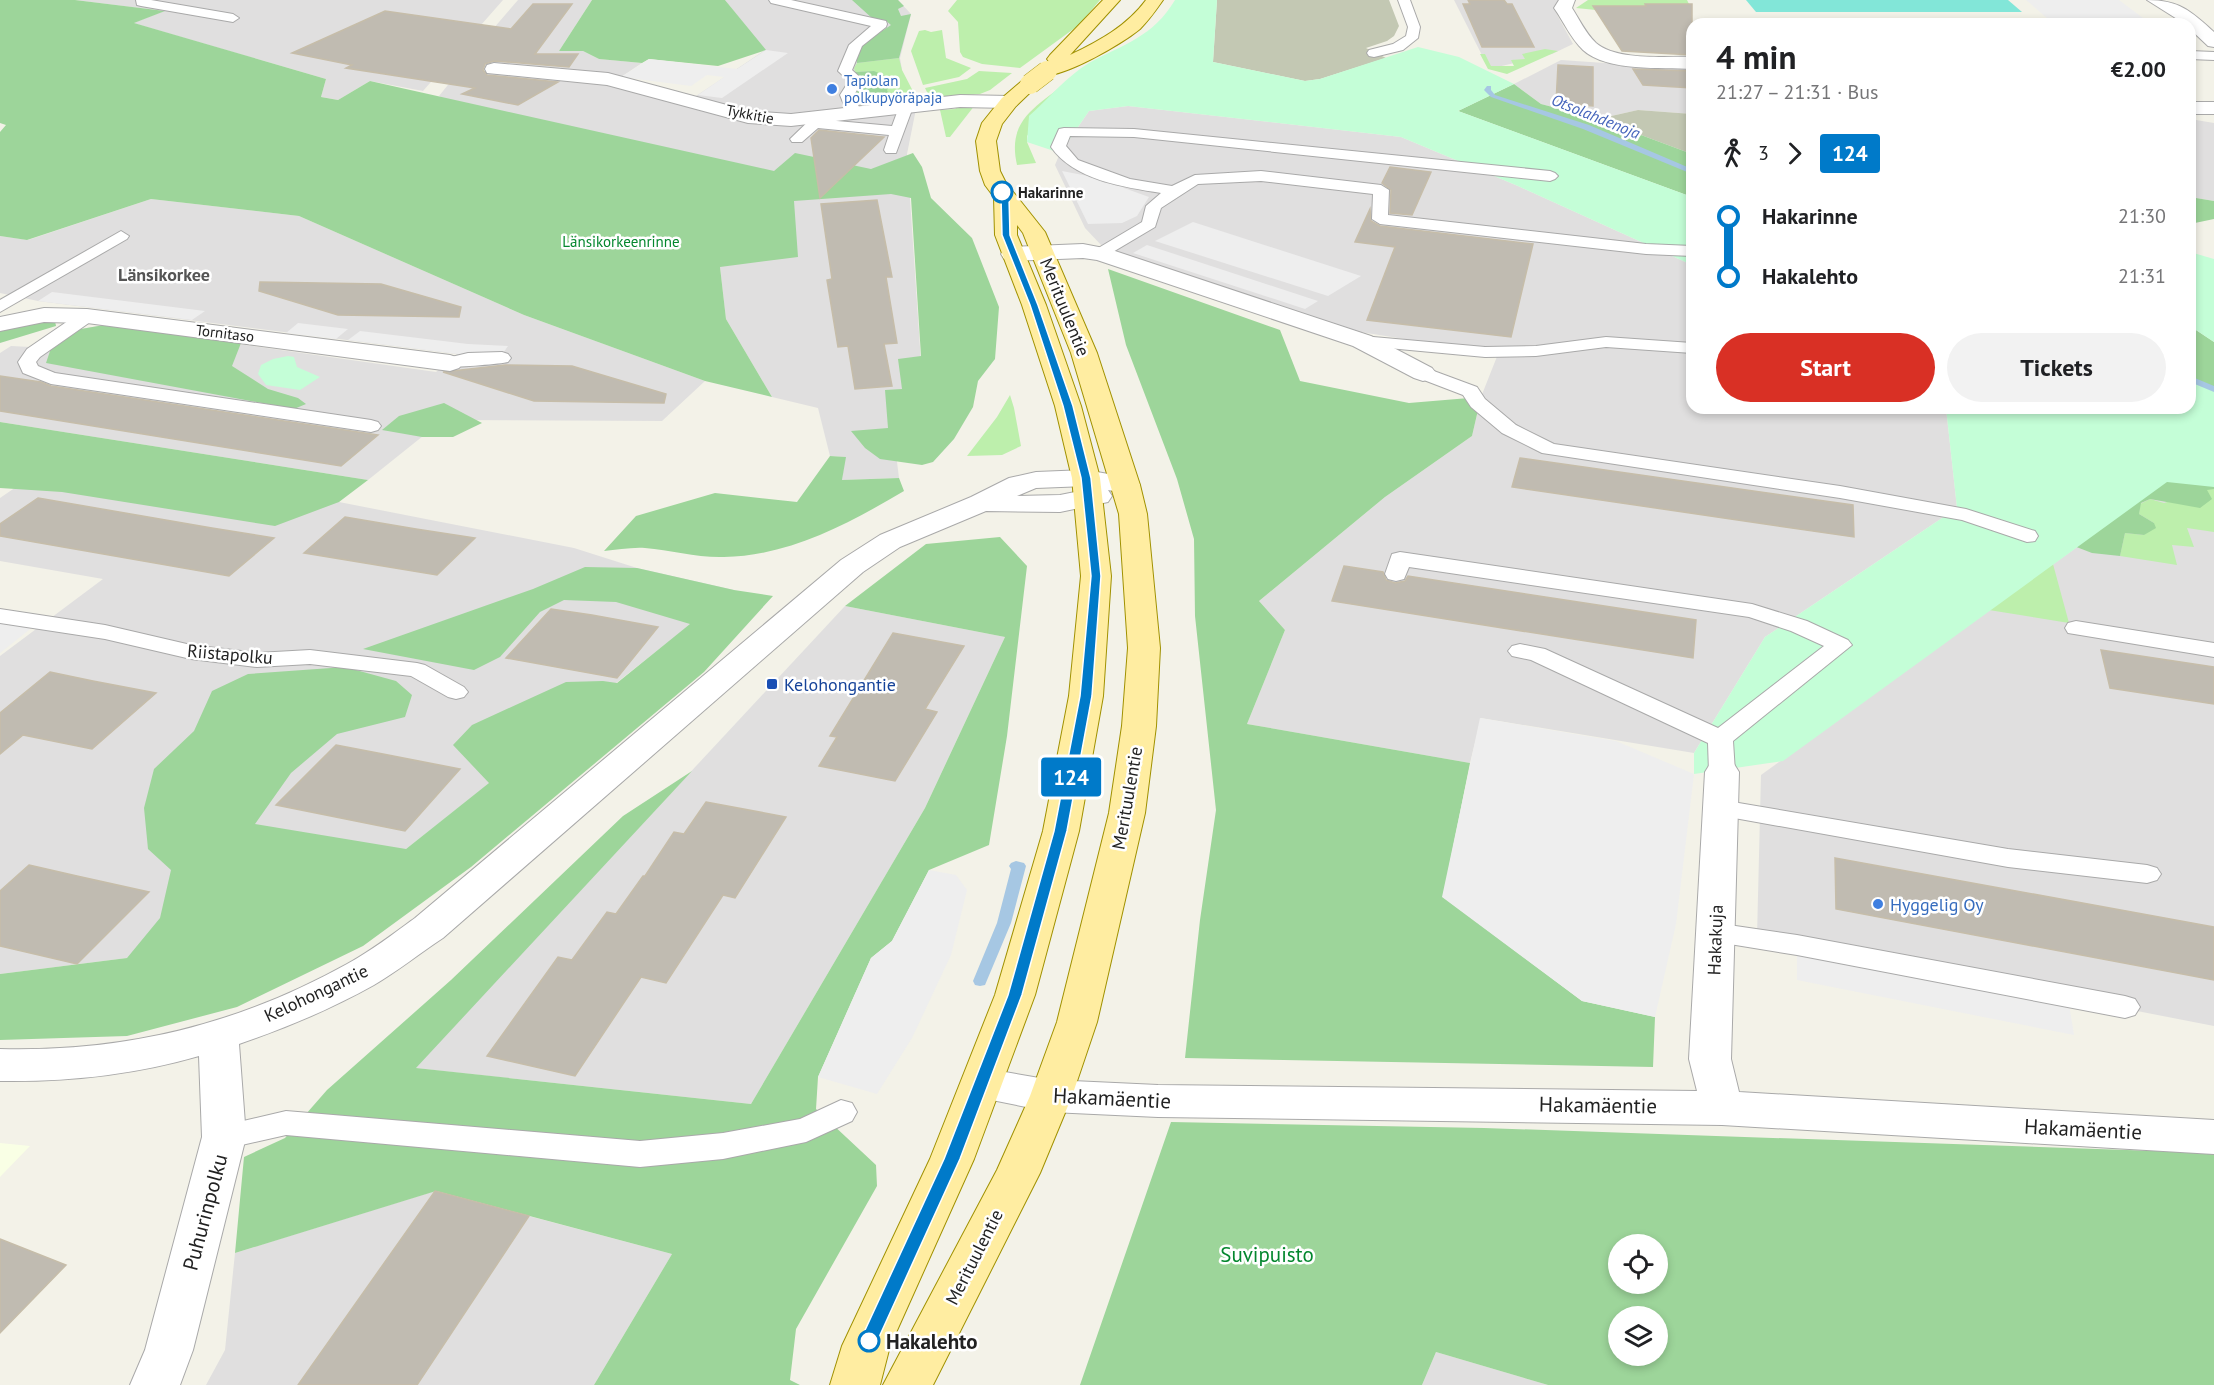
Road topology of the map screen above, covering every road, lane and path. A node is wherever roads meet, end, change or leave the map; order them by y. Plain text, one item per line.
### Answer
1 (775, 0) edge
2 (1112, 0) edge
3 (1155, 0) edge
4 (1404, 0) edge
5 (1567, 0) edge
6 (2155, 0) edge
7 (2184, 0) edge
8 (141, 2) dead end
9 (215, 4) dead end
10 (194, 12) junction
11 (233, 18) dead end
12 (2189, 18) joint
13 (2196, 25) edge
14 (2214, 42) edge
15 (1374, 53) dead end
16 (2196, 55) edge
17 (2214, 56) edge
18 (1686, 63) edge
19 (494, 69) dead end
20 (1047, 71) junction
21 (1009, 102) junction
22 (906, 107) junction
23 (2196, 108) edge
24 (2214, 108) edge
25 (854, 112) junction
26 (819, 119) junction
27 (898, 132) junction
28 (797, 139) dead end
29 (891, 150) dead end
30 (1550, 176) dead end
31 (1174, 190) junction
32 (1005, 197) junction
33 (121, 236) dead end
34 (1686, 251) edge
35 (1042, 252) junction
36 (1012, 254) junction
37 (1101, 254) junction
38 (0, 307) edge
39 (87, 316) junction
40 (0, 324) edge
41 (1362, 341) junction
42 (1686, 348) edge
43 (502, 358) dead end
44 (450, 363) joint
45 (1423, 373) joint
46 (371, 426) dead end
47 (1126, 485) junction
48 (1087, 489) junction
49 (2027, 536) dead end
50 (1396, 574) dead end
51 (0, 615) edge
52 (2076, 628) dead end
53 (2214, 650) edge
54 (1520, 651) dead end
55 (456, 692) dead end
56 (1721, 773) junction
57 (2147, 874) dead end
58 (1715, 933) junction
59 (2125, 1007) dead end
60 (218, 1035) junction
61 (0, 1065) edge
62 (982, 1084) junction
63 (1051, 1096) junction
64 (1722, 1107) junction
65 (841, 1112) dead end
66 (224, 1137) junction
67 (2214, 1137) edge
68 (155, 1385) edge
69 (855, 1385) edge
70 (908, 1385) edge

1 - 25 lane
2 - 20 main road, Merituulentie
3 - 20 main road, Merituulentie
4 - 15 lane
5 - 18 street
6 - 12 street
7 - 12 street
8 - 10 lane
9 - 10 lane
10 - 11 lane
13 - 14 street
16 - 17 lane
19 - 26 street, Tykkitie
20 - 21 main road, Merituulentie, bridge
21 - 22 street, Tykkitie
21 - 32 main road, Merituulentie
22 - 25 street, Tykkitie
22 - 27 lane
23 - 24 street
25 - 26 street, Tykkitie
26 - 27 lane
26 - 28 lane
27 - 29 lane
30 - 31 lane
31 - 34 lane
31 - 37 lane
32 - 35 main road, Merituulentie
32 - 36 main road, Merituulentie
33 - 38 lane
35 - 36 street
35 - 37 street
35 - 47 main road, Merituulentie
36 - 48 main road, Merituulentie
37 - 41 street
39 - 40 street, Tornitaso
39 - 44 street, Tornitaso
39 - 46 lane
41 - 42 lane
41 - 45 street
43 - 44 lane
45 - 49 lane
47 - 48 street, Kelohongantie
47 - 63 main road, Merituulentie
48 - 60 street, Kelohongantie
48 - 62 main road, Merituulentie
50 - 56 lane
51 - 55 lane, Riistapolku
52 - 53 lane
54 - 56 lane
56 - 57 lane
56 - 58 street, Hakakuja
58 - 59 lane
58 - 64 street, Hakakuja
60 - 61 street, Kelohongantie
60 - 66 street, Puhurinpolku
62 - 63 street, Hakamäentie
62 - 69 main road, Merituulentie
63 - 64 street, Hakamäentie
63 - 70 main road, Merituulentie
64 - 67 street, Hakamäentie
65 - 66 lane
66 - 68 street, Puhurinpolku

